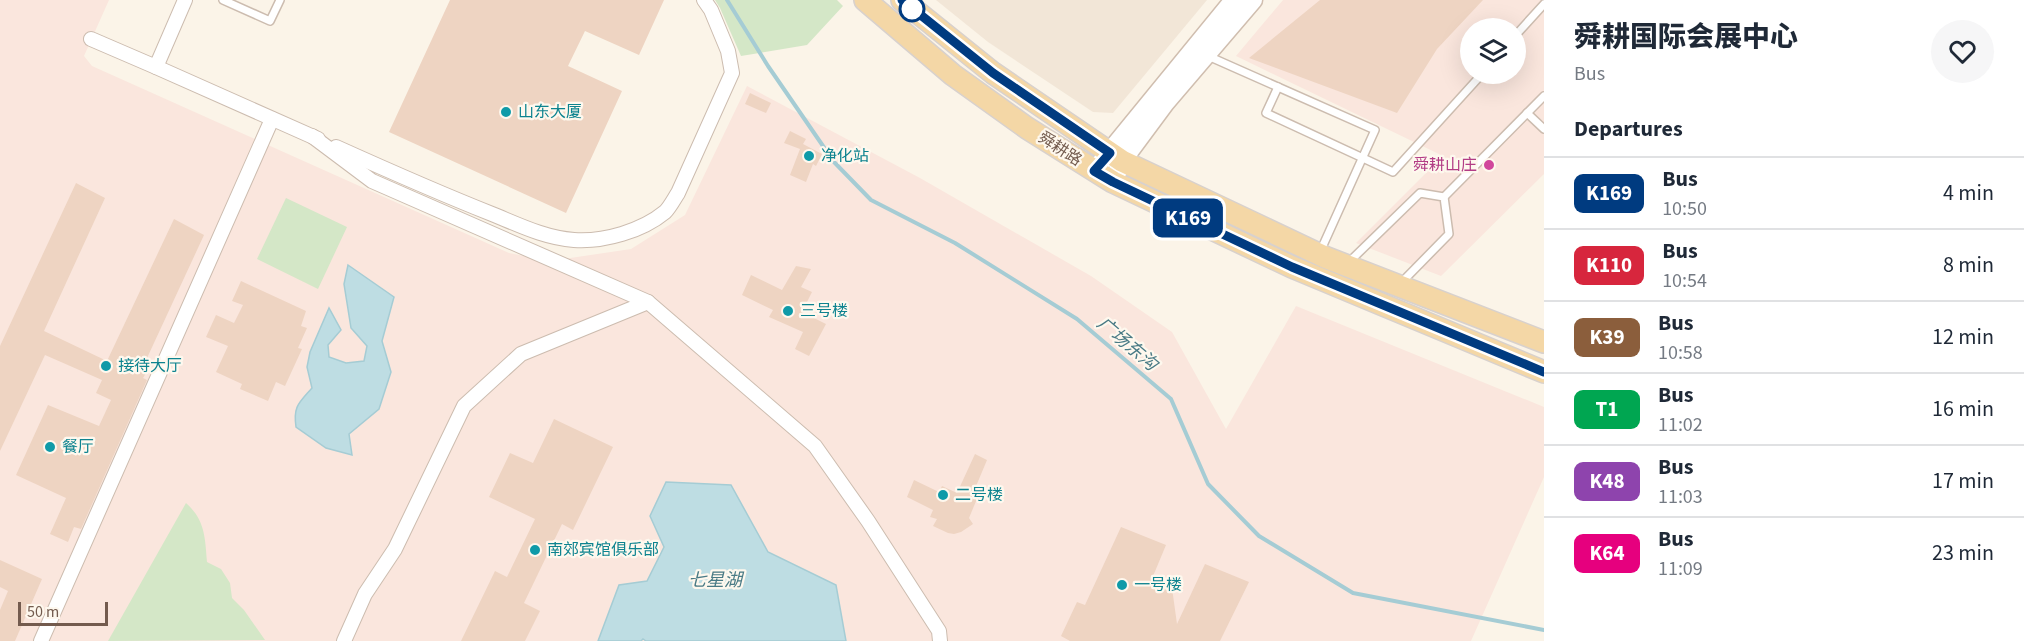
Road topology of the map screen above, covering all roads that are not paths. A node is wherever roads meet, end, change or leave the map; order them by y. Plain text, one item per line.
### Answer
1 (185, 0) edge
2 (222, 0) edge
3 (280, 0) edge
4 (704, 0) edge
5 (865, 0) edge
6 (902, 0) edge
7 (1234, 0) edge
8 (1253, 0) edge
9 (1544, 4) edge
10 (1526, 24) edge
11 (91, 39) dead end
12 (1206, 55) junction
13 (156, 67) junction
14 (1473, 84) edge
15 (1278, 87) junction
16 (1544, 96) edge
17 (1527, 113) junction
18 (272, 119) junction
19 (1544, 129) edge
20 (312, 136) junction
21 (1116, 157) junction
22 (1362, 158) junction
23 (1094, 171) junction
24 (1113, 182) junction
25 (1444, 197) junction
26 (1319, 254) junction
27 (1346, 265) junction
28 (1399, 286) junction
29 (648, 302) junction
30 (1544, 342) edge
31 (1544, 372) edge
32 (41, 641) edge
33 (344, 641) edge
34 (940, 641) edge

1 - 13 street
2 - 3 lane
4 - 20 street
5 - 23 main road, 舜耕路
6 - 21 main road, 舜耕路
7 - 21 main road
8 - 12 main road
9 - 10 lane
11 - 13 street
12 - 15 lane
12 - 21 main road
13 - 18 street
14 - 22 lane
15 - 22 lane
15 - 22 lane
16 - 17 lane
17 - 19 lane
17 - 25 lane
18 - 20 street
18 - 32 street
20 - 29 street
21 - 23 main road
21 - 24 main road
21 - 26 main road, 舜耕路
22 - 26 lane
23 - 24 main road, 舜耕路
24 - 31 main road, 舜耕路
25 - 27 lane
25 - 28 lane
26 - 27 main road, 舜耕路
27 - 28 main road, 舜耕路
28 - 30 main road, 舜耕路
29 - 33 street
29 - 34 street

